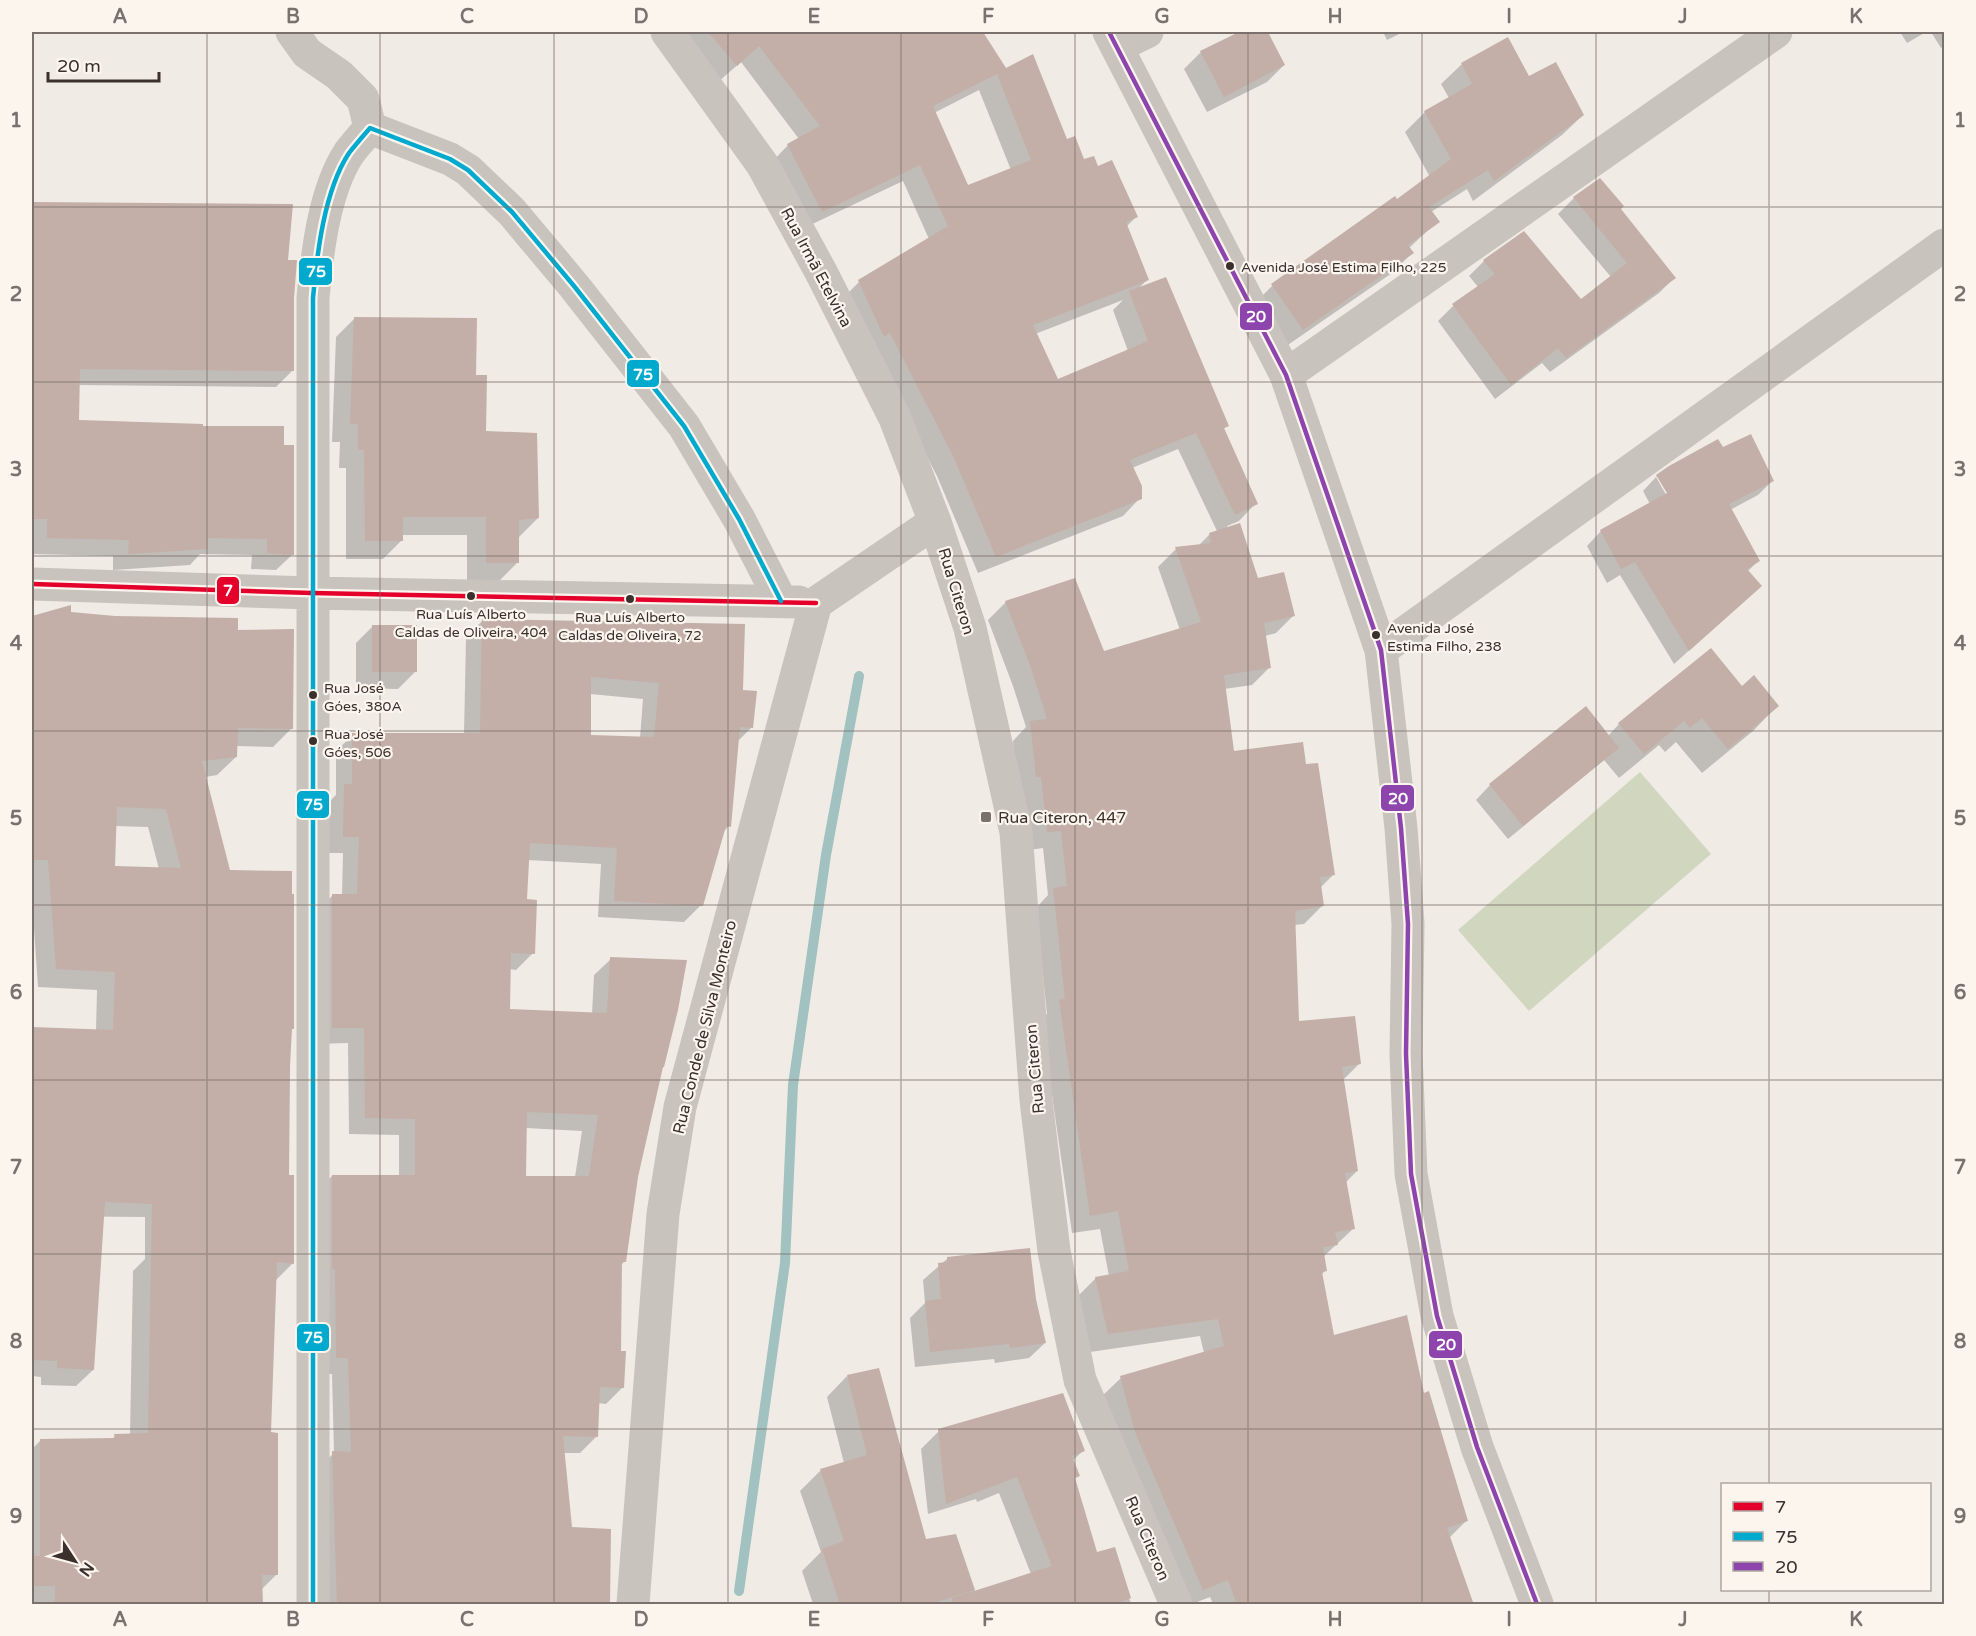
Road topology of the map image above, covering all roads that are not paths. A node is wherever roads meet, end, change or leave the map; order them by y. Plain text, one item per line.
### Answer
1 (292, 32) edge
2 (667, 32) edge
3 (1147, 32) edge
4 (1776, 32) edge
5 (1113, 39) edge
6 (370, 128) junction
7 (1944, 245) edge
8 (1286, 375) junction
9 (935, 522) junction
10 (32, 584) edge
11 (312, 593) junction
12 (781, 601) junction
13 (816, 603) junction
14 (1381, 650) junction
15 (313, 1605) edge
16 (633, 1605) edge
17 (1176, 1605) edge
18 (1537, 1605) edge

1 - 6 street
2 - 9 street, Rua Irmã Etelvina
3 - 5 street
4 - 8 street
5 - 8 street
6 - 11 street
6 - 12 street
7 - 14 street
8 - 14 street
9 - 13 street
9 - 17 street, Rua Citeron
10 - 11 street
11 - 12 street
11 - 15 street
12 - 13 street
13 - 16 street, Rua Conde de Silva Monteiro
14 - 18 street

